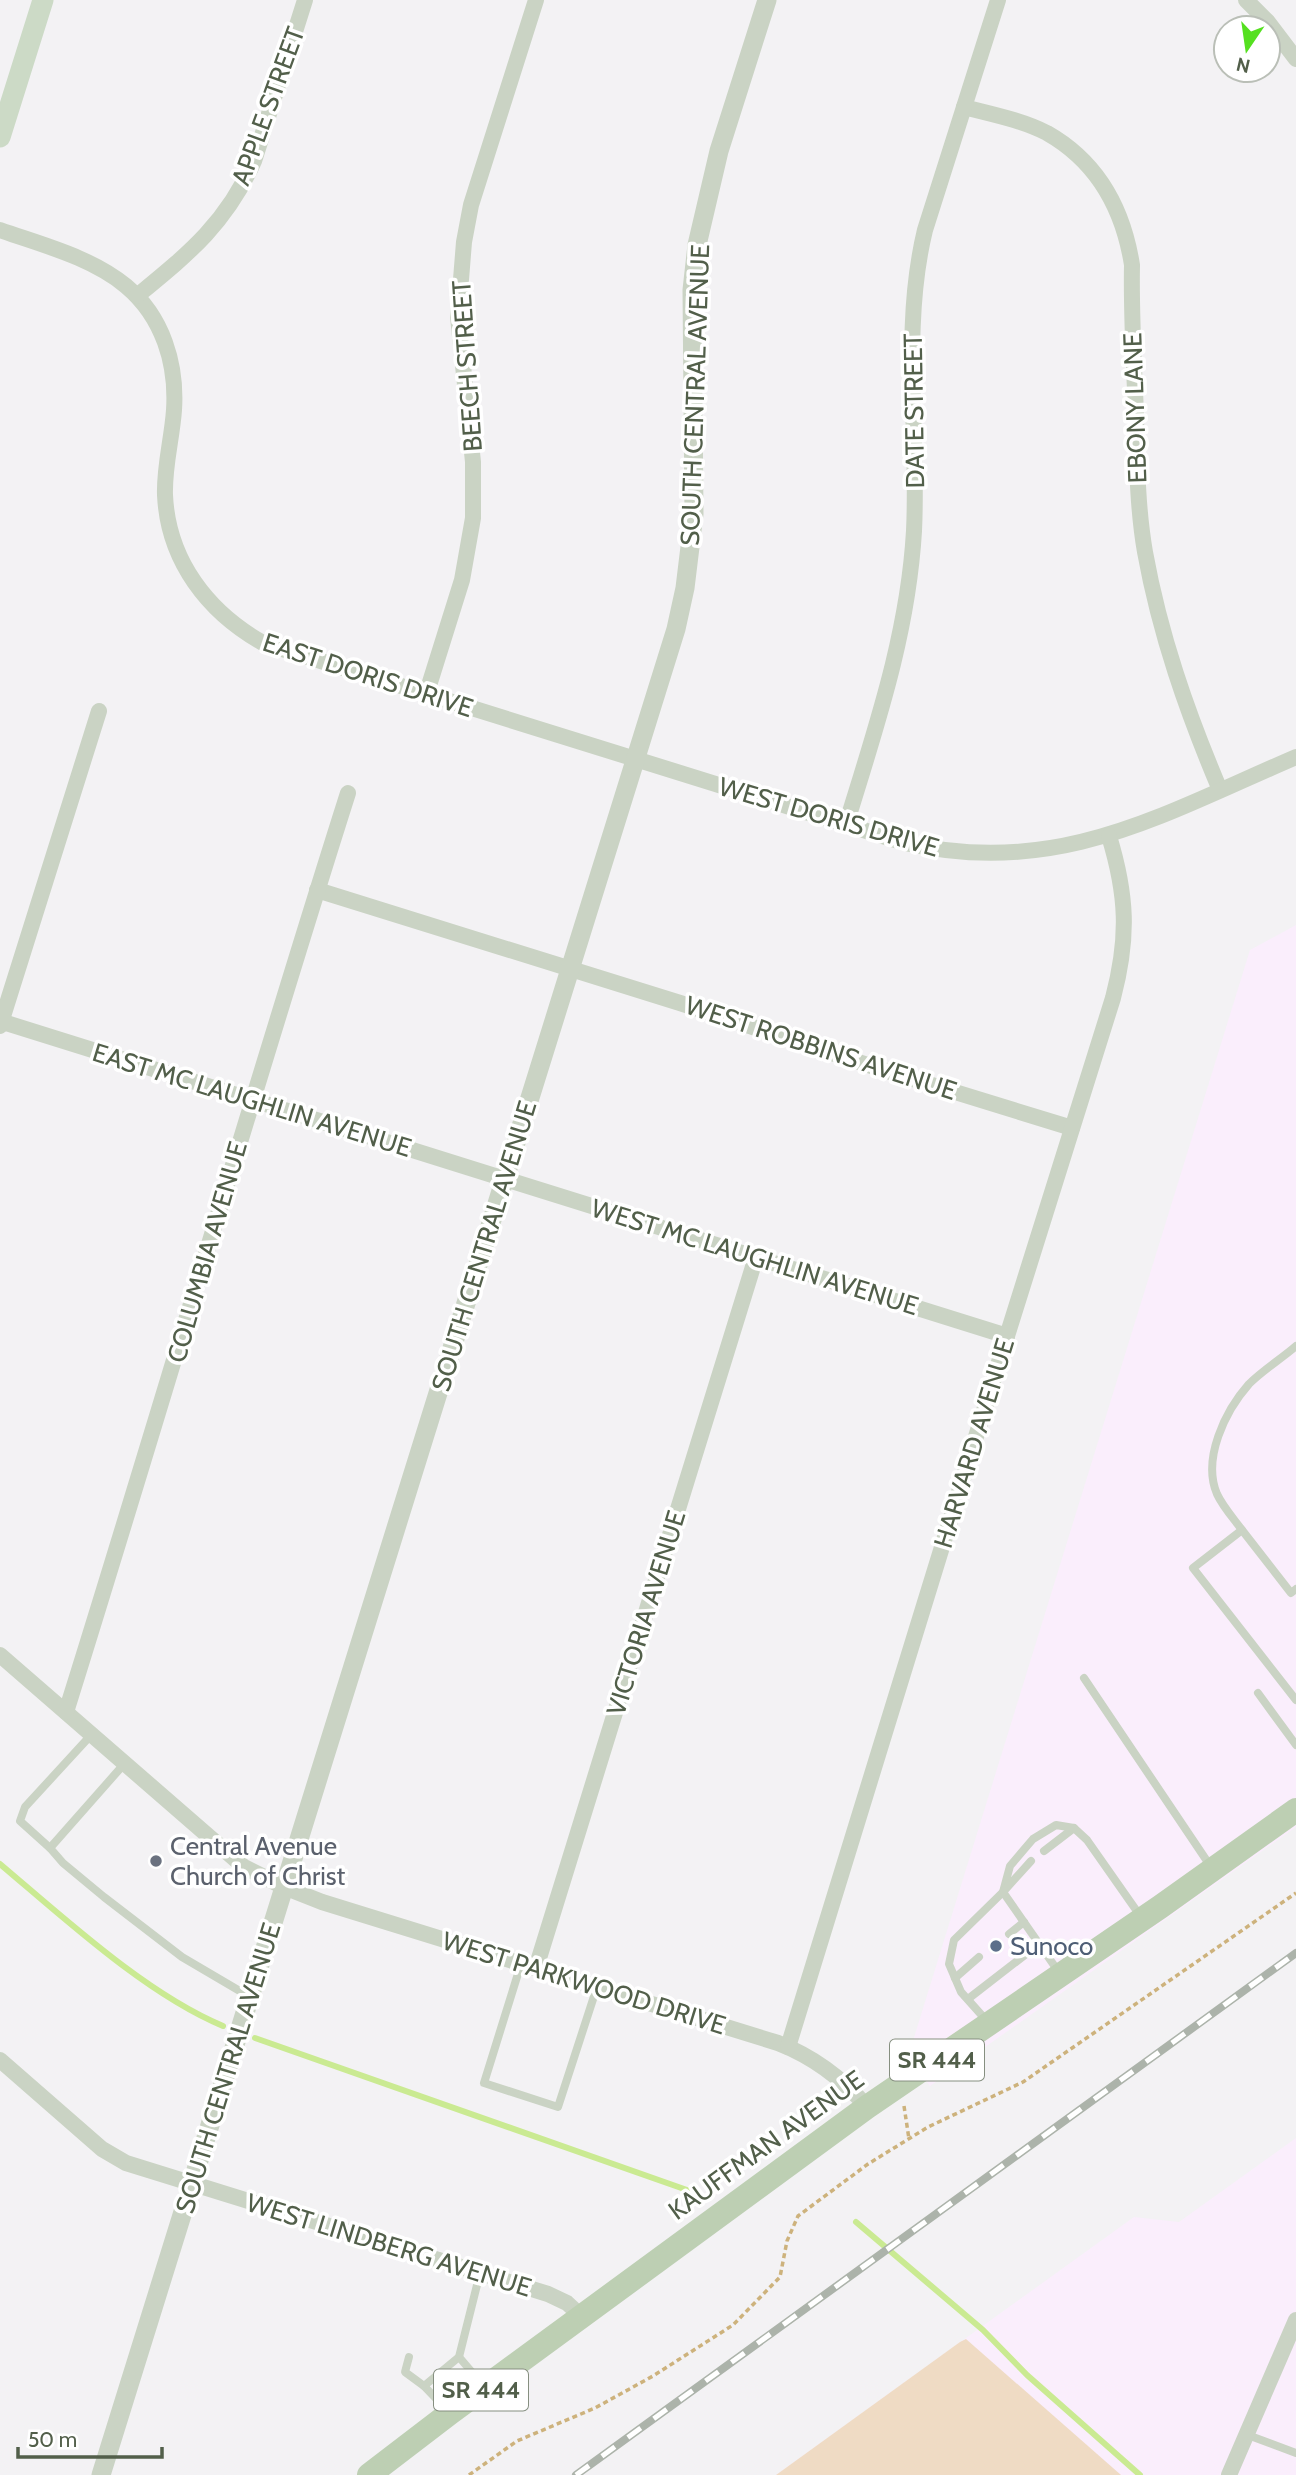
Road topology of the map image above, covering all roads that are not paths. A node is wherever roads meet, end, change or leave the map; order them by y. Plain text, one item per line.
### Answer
1 (43, 0) edge
2 (305, 0) edge
3 (536, 0) edge
4 (767, 0) edge
5 (998, 0) edge
6 (1246, 0) edge
7 (1296, 59) edge
8 (964, 107) junction
9 (0, 138) edge
10 (0, 230) edge
11 (137, 296) junction
12 (426, 695) junction
13 (99, 711) dead end
14 (1296, 757) edge
15 (636, 761) junction
16 (1220, 790) junction
17 (348, 793) dead end
18 (846, 825) junction
19 (1109, 836) junction
20 (317, 890) junction
21 (569, 970) junction
22 (0, 1023) edge
23 (252, 1100) junction
24 (1072, 1128) junction
25 (504, 1178) junction
26 (756, 1257) junction
27 (1007, 1336) junction
28 (1296, 1346) edge
29 (1242, 1530) junction
30 (1296, 1589) edge
31 (0, 1655) edge
32 (1084, 1678) dead end
33 (1258, 1693) dead end
34 (1296, 1700) edge
35 (66, 1712) junction
36 (92, 1734) junction
37 (1296, 1745) edge
38 (125, 1763) junction
39 (1296, 1810) edge
40 (1074, 1828) junction
41 (50, 1848) junction
42 (1044, 1851) dead end
43 (1031, 1861) dead end
44 (1212, 1870) junction
45 (285, 1887) junction
46 (1003, 1892) junction
47 (1142, 1919) junction
48 (1024, 1922) junction
49 (1009, 1934) dead end
50 (1039, 1944) junction
51 (979, 1957) dead end
52 (528, 1966) junction
53 (1061, 1975) junction
54 (955, 1978) junction
55 (597, 1987) junction
56 (250, 1997) junction
57 (968, 1999) junction
58 (989, 2024) junction
59 (788, 2047) junction
60 (0, 2060) edge
61 (867, 2107) junction
62 (192, 2183) junction
63 (480, 2273) junction
64 (581, 2316) junction
65 (1296, 2320) edge
66 (409, 2357) dead end
67 (459, 2357) junction
68 (425, 2386) junction
69 (485, 2387) junction
70 (450, 2413) junction
71 (1245, 2434) junction
72 (1296, 2453) edge
73 (371, 2471) edge
74 (101, 2475) edge
75 (1229, 2475) edge

1 - 9 main road
2 - 11 street, APPLE STREET
3 - 12 street, BEECH STREET
4 - 15 street, SOUTH CENTRAL AVENUE
5 - 8 street, DATE STREET
6 - 7 street
8 - 16 street, EBONY LANE
8 - 18 street, DATE STREET
10 - 11 street, EAST DORIS DRIVE
11 - 12 street, EAST DORIS DRIVE
12 - 15 street, EAST DORIS DRIVE
13 - 22 street
14 - 16 street, WEST DORIS DRIVE
15 - 18 street, WEST DORIS DRIVE
15 - 21 street, SOUTH CENTRAL AVENUE
16 - 19 street, WEST DORIS DRIVE
17 - 20 street, COLUMBIA AVENUE
18 - 19 street, WEST DORIS DRIVE
19 - 24 street, HARVARD AVENUE
20 - 21 street, WEST ROBBINS AVENUE
20 - 23 street, COLUMBIA AVENUE
21 - 24 street, WEST ROBBINS AVENUE
21 - 25 street, SOUTH CENTRAL AVENUE
22 - 23 street, EAST MC LAUGHLIN AVENUE
23 - 25 street, EAST MC LAUGHLIN AVENUE
23 - 35 street, COLUMBIA AVENUE
24 - 27 street, HARVARD AVENUE
25 - 26 street, WEST MC LAUGHLIN AVENUE
25 - 45 street, SOUTH CENTRAL AVENUE
26 - 27 street, WEST MC LAUGHLIN AVENUE
26 - 52 street, VICTORIA AVENUE
27 - 59 street, HARVARD AVENUE
28 - 29 lane
29 - 30 lane
29 - 34 lane
31 - 35 street, WEST PARKWOOD DRIVE
32 - 44 lane
33 - 37 lane
35 - 36 street, WEST PARKWOOD DRIVE
36 - 38 street, WEST PARKWOOD DRIVE
36 - 41 lane
38 - 41 lane
38 - 45 street, WEST PARKWOOD DRIVE
39 - 44 main road, KAUFFMAN AVENUE / SR 444
40 - 42 lane
40 - 46 lane
40 - 47 lane
41 - 56 lane
43 - 46 lane
44 - 47 main road, KAUFFMAN AVENUE / SR 444
45 - 52 street, WEST PARKWOOD DRIVE
45 - 56 street, SOUTH CENTRAL AVENUE
46 - 48 lane
46 - 54 lane
47 - 53 main road, KAUFFMAN AVENUE / SR 444
48 - 49 lane
48 - 50 lane
50 - 53 lane
50 - 57 lane
51 - 54 lane
52 - 55 street, WEST PARKWOOD DRIVE
52 - 55 lane
53 - 58 main road, KAUFFMAN AVENUE / SR 444
54 - 57 lane
55 - 59 street, WEST PARKWOOD DRIVE
56 - 62 street, SOUTH CENTRAL AVENUE
57 - 58 lane
58 - 61 main road, KAUFFMAN AVENUE / SR 444
59 - 61 street, WEST PARKWOOD DRIVE
60 - 62 street, WEST LINDBERG AVENUE
61 - 64 main road, KAUFFMAN AVENUE / SR 444
62 - 63 street, WEST LINDBERG AVENUE
62 - 74 street, SOUTH CENTRAL AVENUE
63 - 64 street, WEST LINDBERG AVENUE
63 - 67 lane
64 - 69 main road, KAUFFMAN AVENUE / SR 444
65 - 71 street
66 - 68 lane
67 - 68 lane
67 - 69 lane
68 - 70 lane
69 - 70 main road, KAUFFMAN AVENUE / SR 444
70 - 73 main road, KAUFFMAN AVENUE / SR 444
71 - 72 lane
71 - 75 street

